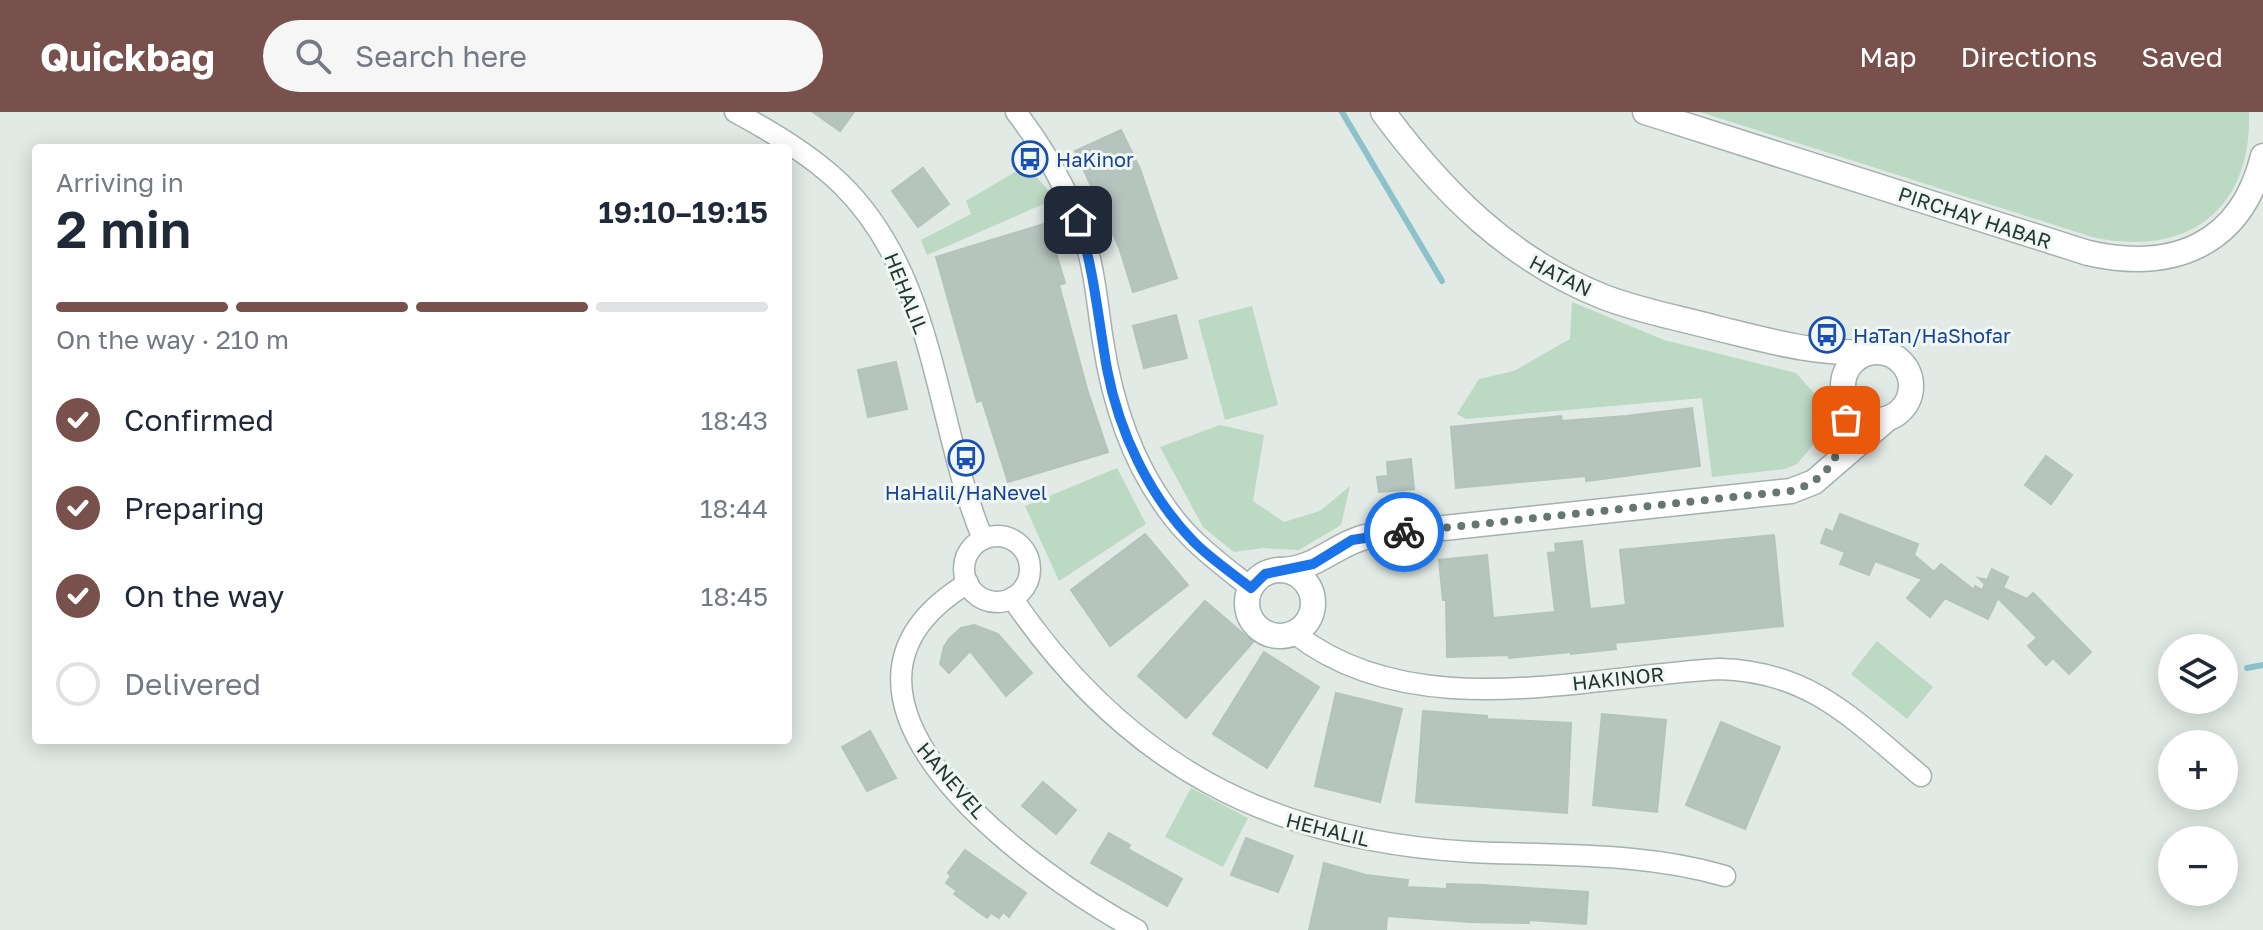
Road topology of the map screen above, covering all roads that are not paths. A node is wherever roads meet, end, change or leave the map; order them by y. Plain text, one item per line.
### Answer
1 (735, 112) edge
2 (1016, 112) edge
3 (1383, 112) edge
4 (1645, 112) edge
5 (787, 144) edge
6 (792, 147) edge
7 (2263, 156) edge
8 (1793, 347) junction
9 (1872, 352) junction
10 (1844, 394) junction
11 (1887, 419) junction
12 (1830, 467) junction
13 (983, 539) junction
14 (1352, 540) junction
15 (1280, 570) junction
16 (968, 583) junction
17 (1251, 588) junction
18 (1012, 598) junction
19 (1312, 604) junction
20 (1294, 633) junction
21 (1921, 776) dead end
22 (1725, 876) dead end
23 (1137, 930) edge

1 - 5 street, HEHALIL
2 - 17 street
3 - 8 street, HATAN
4 - 7 street, PIRCHAY HABAR
6 - 13 street, HEHALIL
8 - 9 street, HATAN
8 - 10 street, HATAN
9 - 10 street
9 - 11 street
10 - 11 street
10 - 12 street
11 - 12 street
12 - 14 street
13 - 16 street
13 - 18 street
14 - 15 street
14 - 19 street
15 - 17 street
15 - 19 street
16 - 18 street
16 - 23 street, HANEVEL
17 - 20 street
18 - 22 street, HEHALIL
19 - 20 street
20 - 21 street, HAKINOR

